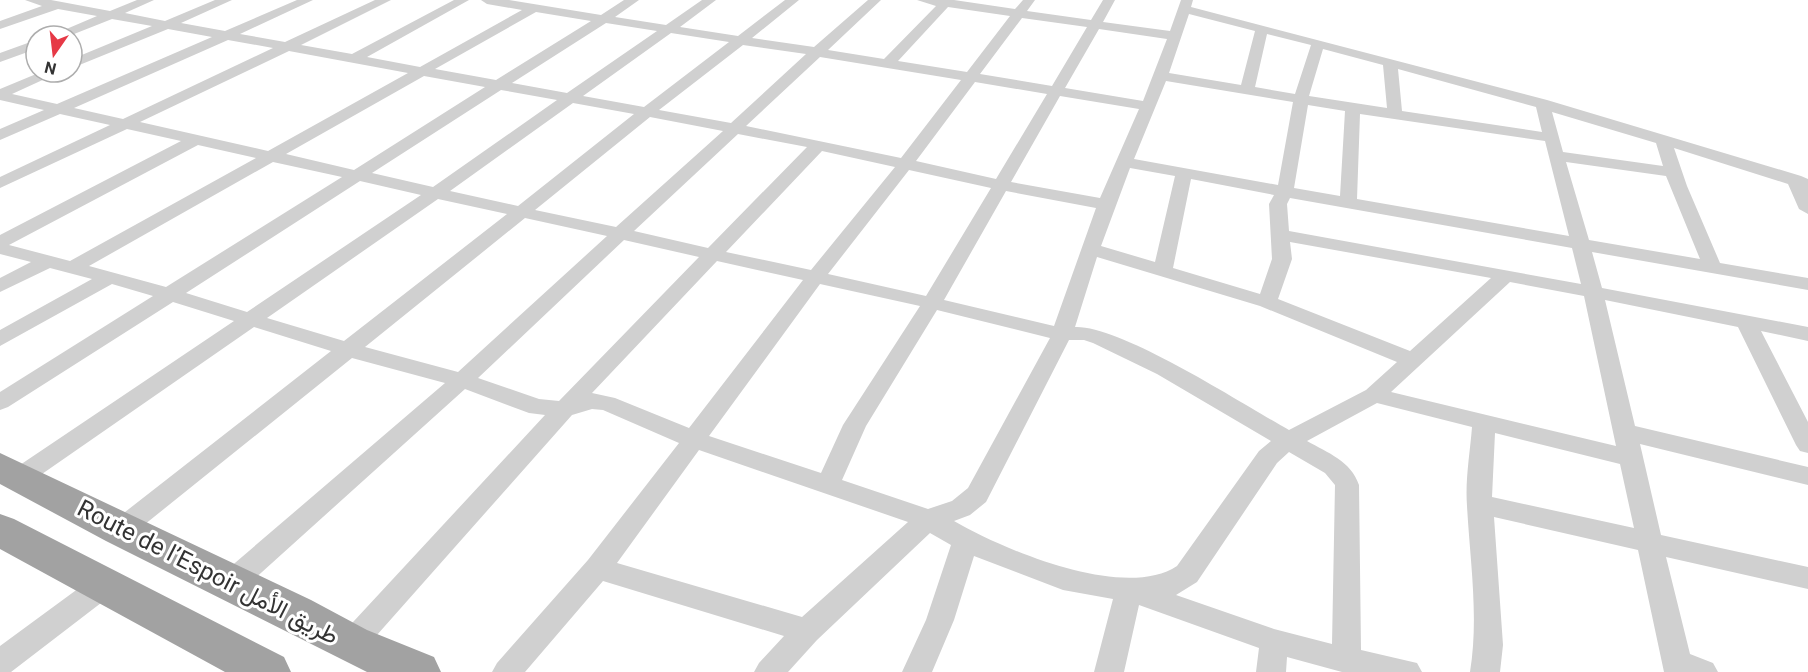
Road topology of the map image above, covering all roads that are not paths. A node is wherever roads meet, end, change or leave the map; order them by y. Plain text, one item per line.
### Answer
1 (31, 0) edge
2 (148, 0) edge
3 (226, 0) edge
4 (307, 0) edge
5 (385, 0) edge
6 (464, 0) edge
7 (487, 0) edge
8 (546, 0) edge
9 (633, 0) edge
10 (710, 0) edge
11 (793, 0) edge
12 (876, 0) edge
13 (923, 0) edge
14 (1109, 0) edge
15 (63, 2) edge
16 (946, 2) edge
17 (1185, 4) edge
18 (1024, 7) edge
19 (534, 8) junction
20 (111, 15) junction
21 (604, 18) junction
22 (1095, 24) junction
23 (0, 25) edge
24 (167, 25) junction
25 (84, 26) edge
26 (669, 28) junction
27 (1262, 29) junction
28 (227, 36) junction
29 (1175, 36) junction
30 (740, 40) junction
31 (1318, 43) junction
32 (288, 47) junction
33 (24, 49) edge
34 (817, 52) junction
35 (0, 58) edge
36 (355, 58) junction
37 (84, 59) edge
38 (1390, 61) junction
39 (887, 64) junction
40 (424, 72) junction
41 (1161, 76) junction
42 (970, 77) junction
43 (25, 84) edge
44 (499, 87) junction
45 (1247, 89) junction
46 (1055, 91) junction
47 (0, 95) edge
48 (568, 99) junction
49 (1301, 99) junction
50 (1542, 103) junction
51 (1149, 106) junction
52 (1353, 108) junction
53 (60, 109) junction
54 (647, 112) junction
55 (1395, 114) junction
56 (122, 124) junction
57 (733, 128) junction
58 (0, 135) edge
59 (1663, 138) junction
60 (197, 139) junction
61 (819, 144) junction
62 (1556, 147) junction
63 (270, 155) junction
64 (907, 162) junction
65 (1126, 162) junction
66 (1184, 172) junction
67 (1670, 172) junction
68 (358, 174) junction
69 (1802, 182) edge
70 (0, 183) edge
71 (1000, 184) junction
72 (438, 191) junction
73 (1285, 192) junction
74 (1348, 203) junction
75 (1106, 204) junction
76 (1808, 209) edge
77 (524, 212) junction
78 (620, 234) junction
79 (1281, 235) junction
80 (0, 242) edge
81 (1579, 243) junction
82 (0, 248) edge
83 (1090, 249) junction
84 (714, 255) junction
85 (48, 261) junction
86 (1712, 266) junction
87 (72, 268) junction
88 (1163, 269) junction
89 (1506, 275) junction
90 (816, 276) junction
91 (107, 279) junction
92 (1808, 284) edge
93 (0, 286) edge
94 (1593, 290) junction
95 (169, 294) junction
96 (1267, 302) junction
97 (932, 303) junction
98 (252, 320) junction
99 (1746, 322) junction
100 (1808, 333) edge
101 (1062, 334) junction
102 (0, 339) edge
103 (349, 350) junction
104 (1412, 359) junction
105 (462, 380) junction
106 (1374, 395) junction
107 (0, 402) edge
108 (564, 409) junction
109 (1484, 424) junction
110 (1624, 432) junction
111 (695, 440) junction
112 (1287, 441) junction
113 (1808, 445) edge
114 (1630, 458) junction
115 (10, 472) edge
116 (1808, 476) edge
117 (828, 485) junction
118 (1479, 504) junction
119 (928, 519) junction
120 (0, 530) edge
121 (120, 530) junction
122 (966, 541) junction
123 (1649, 543) junction
124 (598, 568) junction
125 (1808, 578) edge
126 (232, 582) junction
127 (104, 585) junction
128 (1129, 590) junction
129 (807, 631) junction
130 (1274, 641) junction
131 (351, 644) junction
132 (1346, 659) junction
133 (0, 663) edge
134 (244, 667) edge
135 (1686, 669) edge
136 (418, 672) edge
137 (507, 672) edge
138 (769, 672) edge
139 (917, 672) edge
140 (1109, 672) edge
141 (1270, 672) edge
142 (1407, 672) edge
143 (1485, 672) edge

1 - 15 street
2 - 20 street
3 - 24 street
4 - 28 street
5 - 32 street
6 - 36 street
7 - 19 street
8 - 19 street
9 - 21 street
10 - 26 street
11 - 30 street
12 - 34 street
13 - 16 street
14 - 22 street
15 - 20 street
15 - 23 street
16 - 18 street
16 - 39 street
17 - 27 street
17 - 29 street
18 - 22 street
18 - 42 street
19 - 21 street
19 - 40 street
20 - 24 street
20 - 25 street
21 - 26 street
21 - 44 street
22 - 29 street
22 - 46 street
24 - 28 street
24 - 37 street
26 - 30 street
26 - 48 street
27 - 31 street
27 - 45 street
28 - 32 street
28 - 53 street
29 - 41 street
30 - 34 street
30 - 54 street
31 - 38 street
31 - 49 street
32 - 36 street
32 - 56 street
33 - 35 street
34 - 39 street
34 - 57 street
36 - 40 street
38 - 50 street
38 - 55 street
39 - 42 street
40 - 44 street
40 - 63 street
41 - 45 street
41 - 51 street
42 - 46 street
42 - 64 street
43 - 47 street
44 - 48 street
44 - 68 street
45 - 49 street
46 - 51 street
46 - 71 street
47 - 53 street
48 - 54 street
48 - 72 street
49 - 52 street
49 - 73 street
50 - 59 street
50 - 62 street
51 - 65 street
52 - 55 street
52 - 74 street
53 - 56 street
53 - 58 street
54 - 57 street
54 - 77 street
55 - 62 street
56 - 60 street
56 - 70 street
57 - 61 street
57 - 78 street
59 - 67 street
59 - 69 street
60 - 63 street
60 - 80 street
61 - 64 street
61 - 84 street
62 - 67 street
62 - 81 street
63 - 68 street
63 - 87 street
64 - 71 street
64 - 90 street
65 - 66 street
65 - 75 street
66 - 73 street
66 - 88 street
67 - 86 street
68 - 72 street
68 - 95 street
69 - 76 street
71 - 75 street
71 - 97 street
72 - 77 street
72 - 98 street
73 - 74 street
73 - 79 street
74 - 81 street
75 - 83 street
77 - 78 street
77 - 103 street
78 - 84 street
78 - 105 street
79 - 89 street
79 - 96 street
81 - 86 street
81 - 94 street
82 - 85 street
83 - 88 street
83 - 101 street
84 - 90 street
84 - 108 street
85 - 87 street
85 - 93 street
86 - 92 street
87 - 91 street
88 - 96 street
89 - 94 street
89 - 104 street
90 - 97 street
90 - 111 street
91 - 95 street
91 - 102 street
94 - 99 street
94 - 110 street
95 - 98 street
95 - 107 street
96 - 104 street
97 - 101 street
97 - 117 street
98 - 103 street
98 - 115 street
99 - 100 street
99 - 113 street
101 - 112 street
101 - 119 street
103 - 105 street
103 - 121 street
104 - 106 street
105 - 108 street
105 - 126 street
106 - 109 street
106 - 112 street
108 - 111 street
108 - 131 street
109 - 114 street
109 - 118 street
110 - 114 street
110 - 116 street
111 - 117 street
111 - 124 street
112 - 128 street
112 - 132 street
114 - 123 street
115 - 121 highway, Route de l’Espoir طريق الأمل
117 - 119 street
118 - 123 street
118 - 143 street
119 - 122 street
119 - 129 street
120 - 127 highway
121 - 126 highway, Route de l’Espoir طريق الأمل
122 - 128 street
122 - 139 street
123 - 125 street
123 - 135 street
124 - 129 street
124 - 137 street
126 - 131 highway, Route de l’Espoir طريق الأمل
127 - 133 street
127 - 134 highway
128 - 130 street
128 - 140 street
129 - 138 street
130 - 132 street
130 - 141 street
131 - 136 highway, Route de l’Espoir طريق الأمل
132 - 142 street

